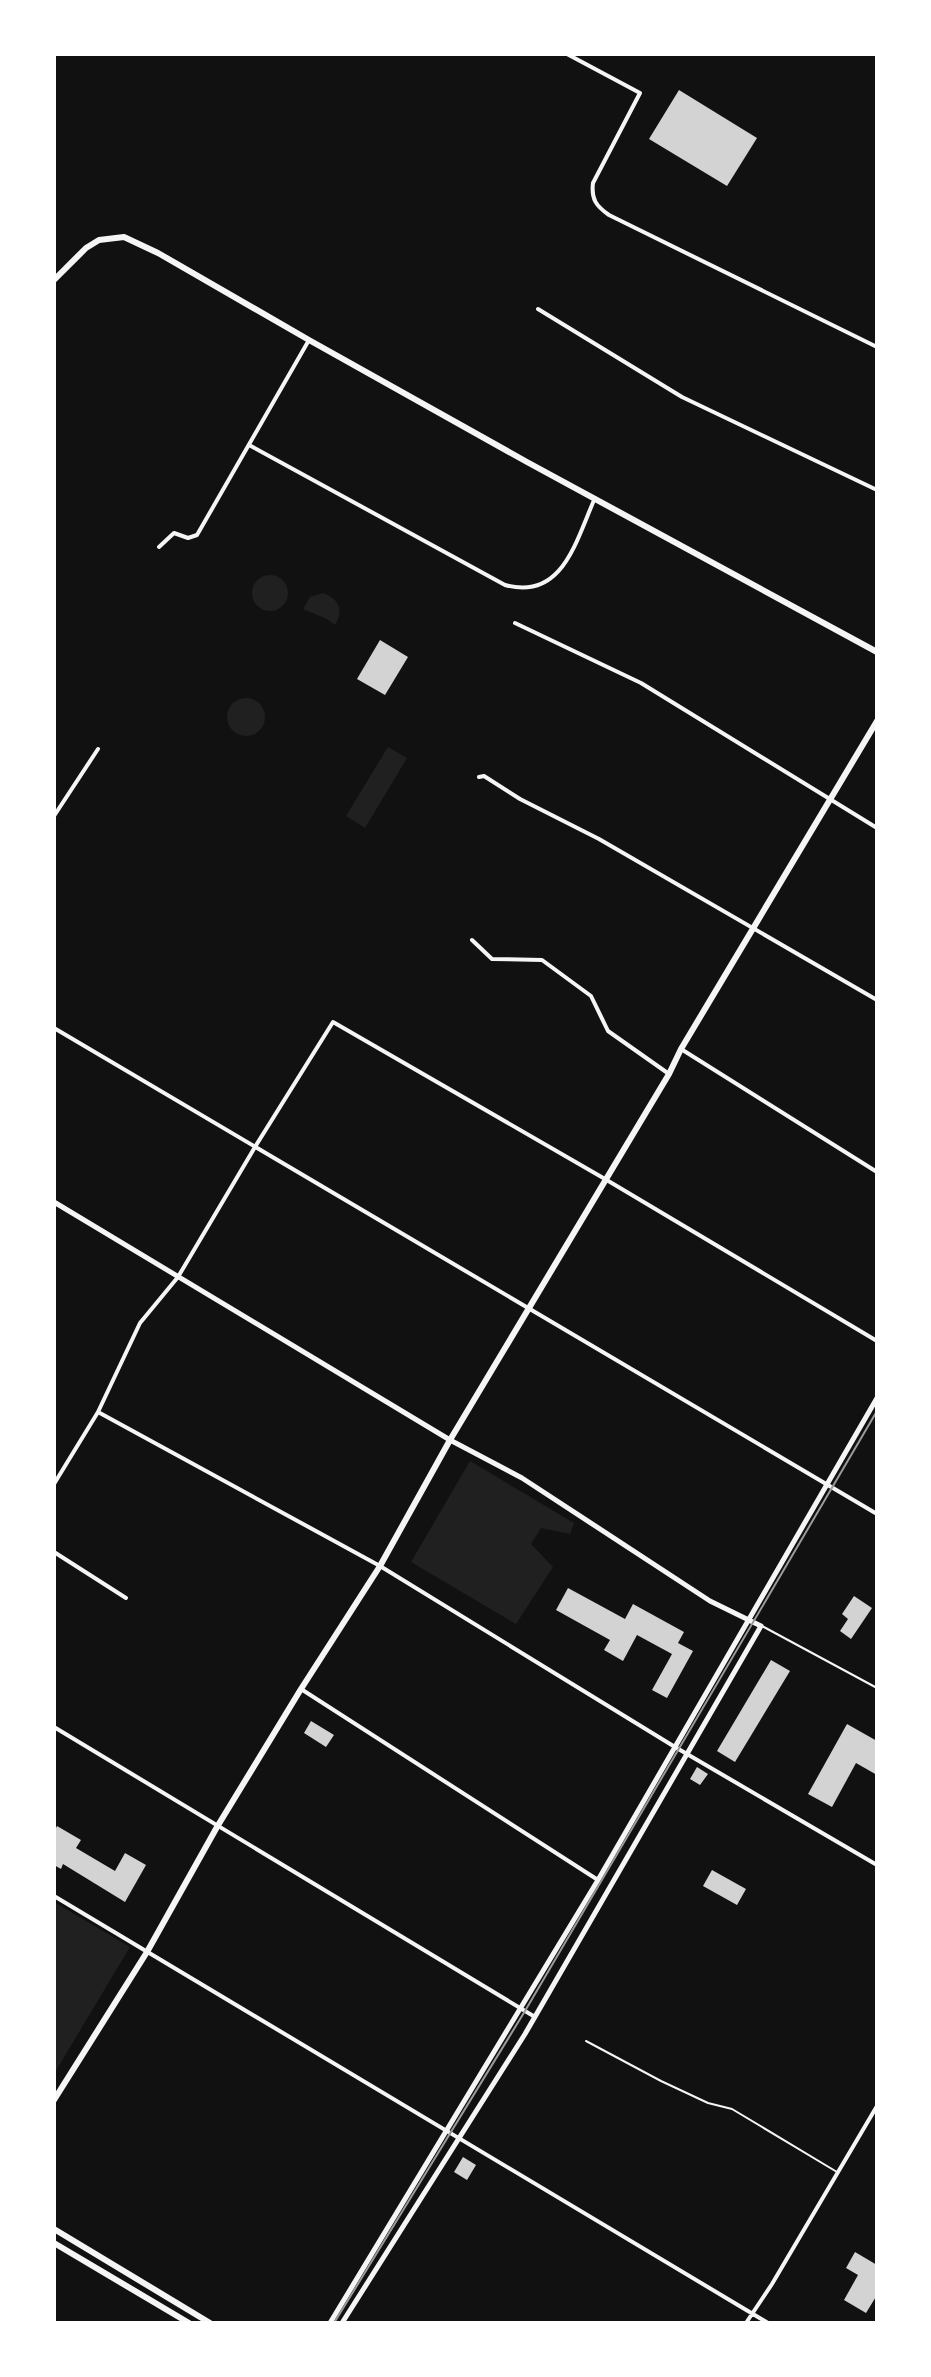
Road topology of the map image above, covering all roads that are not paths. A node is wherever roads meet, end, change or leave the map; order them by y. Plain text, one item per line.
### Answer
1 (567, 54) edge
2 (54, 280) edge
3 (538, 309) dead end
4 (309, 340) junction
5 (877, 347) edge
6 (249, 445) junction
7 (877, 490) edge
8 (595, 498) junction
9 (159, 547) dead end
10 (515, 623) dead end
11 (877, 652) edge
12 (877, 721) edge
13 (98, 749) dead end
14 (479, 777) dead end
15 (831, 800) junction
16 (54, 816) edge
17 (877, 828) edge
18 (754, 928) junction
19 (472, 940) dead end
20 (877, 1000) edge
21 (54, 1028) edge
22 (681, 1049) junction
23 (669, 1074) junction
24 (255, 1147) junction
25 (877, 1172) edge
26 (605, 1179) junction
27 (54, 1202) edge
28 (178, 1277) junction
29 (530, 1308) junction
30 (877, 1341) edge
31 (877, 1398) edge
32 (98, 1412) junction
33 (450, 1440) junction
34 (54, 1484) edge
35 (828, 1485) junction
36 (877, 1514) edge
37 (54, 1552) edge
38 (380, 1566) junction
39 (126, 1598) dead end
40 (749, 1618) junction
41 (761, 1626) junction
42 (877, 1688) edge
43 (301, 1689) junction
44 (54, 1727) edge
45 (675, 1747) junction
46 (687, 1754) junction
47 (217, 1827) junction
48 (877, 1865) edge
49 (598, 1880) junction
50 (54, 1896) edge
51 (147, 1952) junction
52 (521, 2009) junction
53 (535, 2017) junction
54 (586, 2041) dead end
55 (54, 2100) edge
56 (877, 2106) edge
57 (446, 2131) junction
58 (458, 2138) junction
59 (838, 2173) junction
60 (54, 2229) edge
61 (54, 2243) edge
62 (752, 2313) junction
63 (189, 2323) edge
64 (210, 2323) edge
65 (330, 2323) edge
66 (342, 2323) edge
67 (746, 2323) edge
68 (768, 2323) edge

1 - 5 street
2 - 4 main road
3 - 7 street
4 - 6 street
4 - 8 main road
6 - 8 street
6 - 9 street
8 - 11 main road
10 - 15 street
12 - 15 main road
13 - 16 street
14 - 18 street
15 - 17 street
15 - 18 main road
18 - 20 street
18 - 22 main road
19 - 23 street
21 - 24 street
22 - 23 main road
22 - 25 street
23 - 26 main road
24 - 26 street
24 - 28 street
24 - 29 street
26 - 29 main road
26 - 30 street
27 - 28 street
28 - 32 street
28 - 33 street
29 - 33 main road
29 - 35 street
31 - 35 street
32 - 34 street
32 - 38 street
33 - 38 main road
33 - 40 street
35 - 36 street
35 - 40 street
37 - 39 street
38 - 43 main road
38 - 45 street
40 - 41 street
40 - 45 street
41 - 42 lane
41 - 46 street
43 - 47 main road
43 - 49 street
44 - 47 street
45 - 46 street
45 - 49 street
46 - 48 street
46 - 53 street
47 - 51 main road
47 - 52 street
49 - 52 street
50 - 51 street
51 - 55 main road
51 - 57 street
52 - 53 street
52 - 57 street
53 - 58 street
54 - 59 lane
56 - 59 street
57 - 58 street
57 - 65 street
58 - 62 street
58 - 66 street
59 - 62 street
60 - 64 main road
61 - 63 main road
62 - 67 street
62 - 68 street

